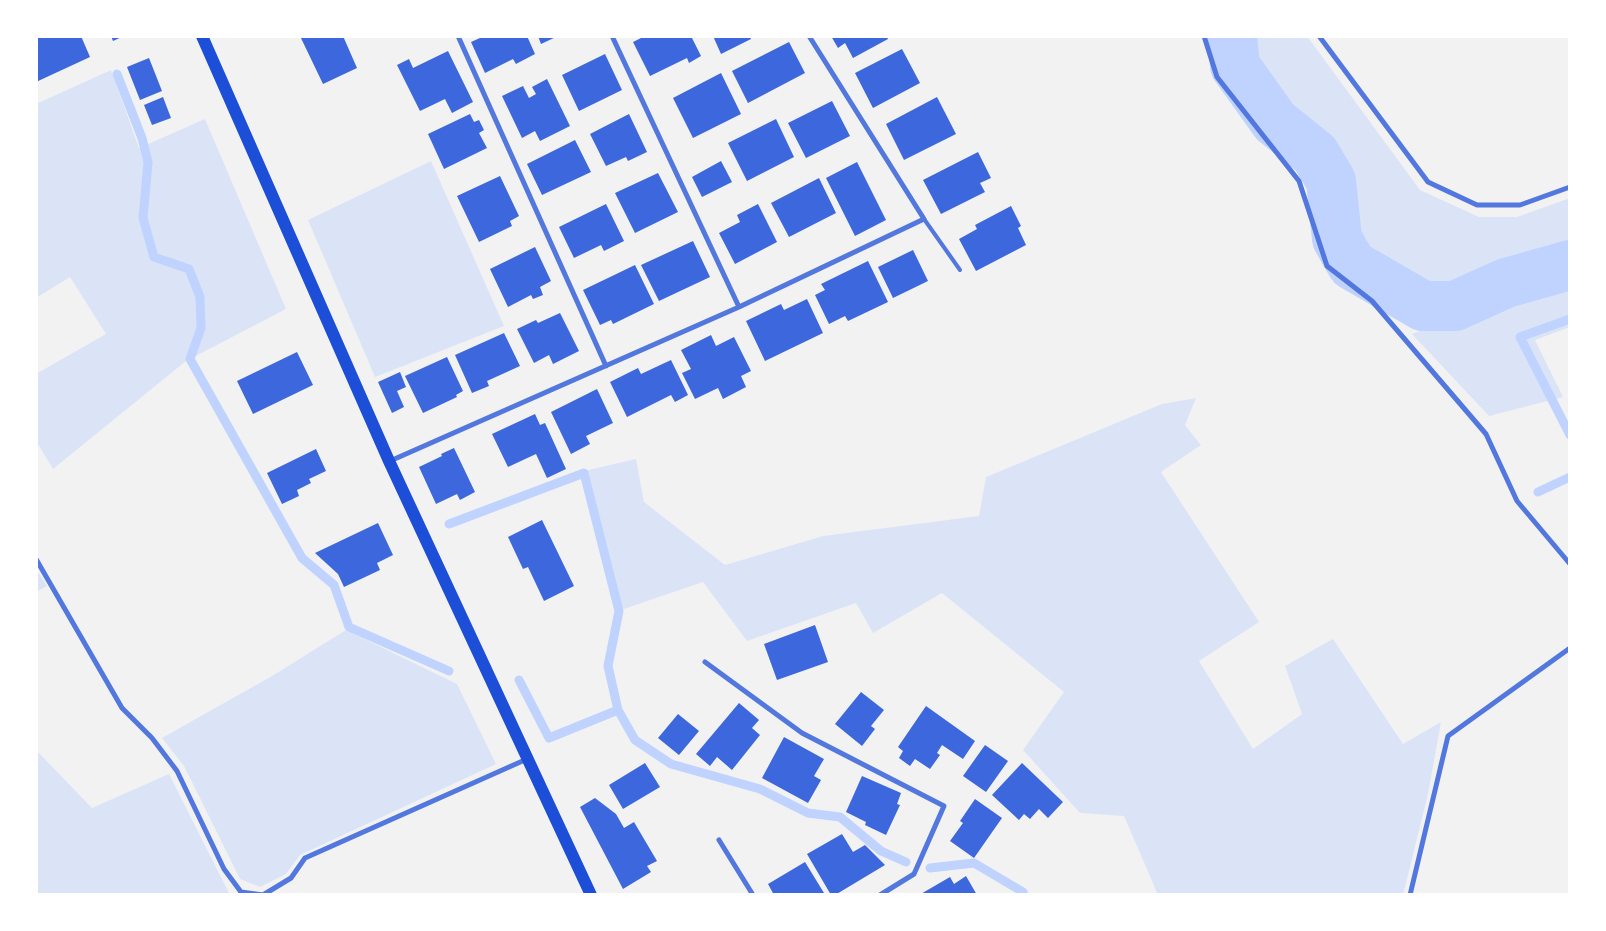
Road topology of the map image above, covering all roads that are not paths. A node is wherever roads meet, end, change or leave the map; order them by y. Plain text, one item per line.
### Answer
1 (202, 36) edge
2 (458, 36) edge
3 (612, 36) edge
4 (809, 36) edge
5 (1204, 36) edge
6 (1319, 36) edge
7 (1570, 187) edge
8 (924, 218) junction
9 (960, 270) dead end
10 (739, 307) junction
11 (606, 366) junction
12 (390, 461) junction
13 (36, 558) edge
14 (1570, 564) edge
15 (1570, 648) edge
16 (705, 662) dead end
17 (528, 759) junction
18 (718, 840) dead end
19 (263, 895) edge
20 (591, 895) edge
21 (753, 895) edge
22 (880, 895) edge
23 (1410, 895) edge

1 - 12 main road
2 - 11 street
3 - 10 street
4 - 8 street
5 - 14 street
6 - 7 street
8 - 9 lane
8 - 10 street
10 - 11 street
11 - 12 street
12 - 17 main road
13 - 19 street
15 - 23 street
16 - 22 street
17 - 19 street
17 - 20 main road
18 - 21 street

